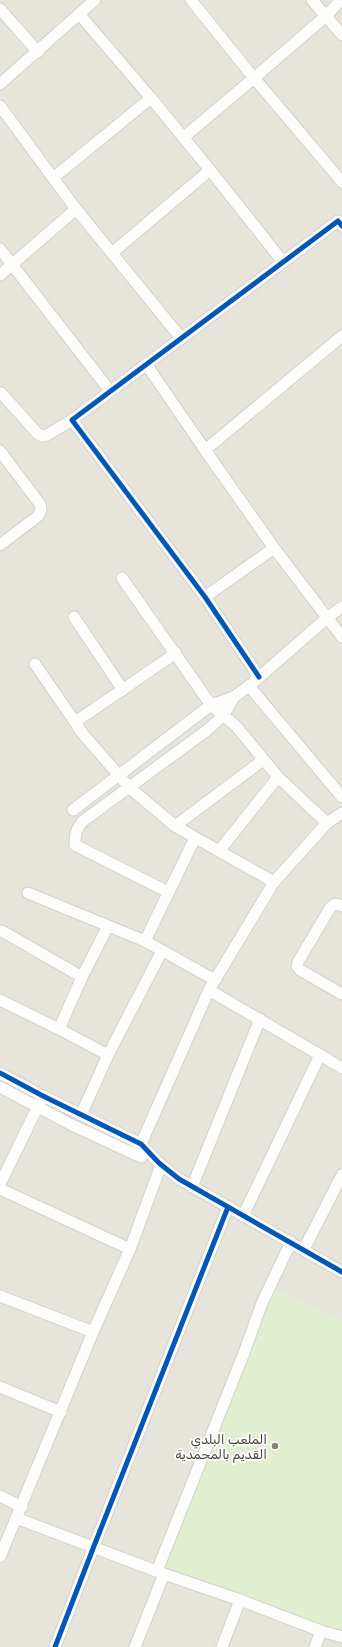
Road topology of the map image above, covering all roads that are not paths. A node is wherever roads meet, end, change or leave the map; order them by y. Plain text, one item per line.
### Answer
1 (95, 0) edge
2 (191, 0) edge
3 (312, 0) edge
4 (341, 0) edge
5 (0, 9) edge
6 (80, 15) junction
7 (326, 16) junction
8 (342, 35) edge
9 (38, 52) junction
10 (254, 78) junction
11 (0, 84) edge
12 (151, 98) junction
13 (0, 106) edge
14 (184, 137) junction
15 (210, 170) junction
16 (53, 178) junction
17 (342, 182) edge
18 (76, 209) junction
19 (341, 221) edge
20 (0, 249) edge
21 (112, 253) junction
22 (283, 262) junction
23 (13, 264) junction
24 (0, 274) edge
25 (342, 336) edge
26 (182, 338) junction
27 (146, 364) junction
28 (110, 390) junction
29 (0, 393) edge
30 (72, 420) junction
31 (0, 450) edge
32 (205, 450) junction
33 (0, 545) edge
34 (274, 548) junction
35 (122, 578) dead end
36 (205, 597) junction
37 (342, 606) edge
38 (74, 617) dead end
39 (327, 618) junction
40 (342, 638) edge
41 (176, 653) junction
42 (35, 664) dead end
43 (259, 677) junction
44 (249, 686) junction
45 (123, 690) junction
46 (234, 698) junction
47 (211, 705) junction
48 (223, 716) junction
49 (75, 722) junction
50 (263, 760) junction
51 (120, 775) junction
52 (278, 777) junction
53 (130, 788) junction
54 (342, 797) edge
55 (73, 810) dead end
56 (342, 813) edge
57 (327, 823) junction
58 (175, 826) junction
59 (195, 838) junction
60 (219, 851) junction
61 (274, 882) junction
62 (168, 892) junction
63 (28, 893) dead end
64 (342, 906) edge
65 (108, 926) junction
66 (2, 932) dead end
67 (145, 941) junction
68 (162, 951) junction
69 (82, 977) junction
70 (215, 980) junction
71 (209, 990) junction
72 (342, 994) edge
73 (0, 1000) edge
74 (260, 1019) junction
75 (59, 1029) junction
76 (108, 1055) junction
77 (320, 1055) junction
78 (342, 1068) edge
79 (0, 1073) edge
80 (0, 1087) edge
81 (43, 1096) junction
82 (37, 1107) junction
83 (81, 1115) junction
84 (141, 1144) junction
85 (135, 1154) junction
86 (160, 1164) junction
87 (342, 1175) edge
88 (0, 1184) edge
89 (192, 1187) junction
90 (0, 1189) edge
91 (228, 1207) junction
92 (243, 1216) junction
93 (291, 1242) junction
94 (130, 1249) junction
95 (304, 1249) junction
96 (342, 1272) edge
97 (0, 1296) edge
98 (93, 1332) junction
99 (0, 1387) edge
100 (61, 1412) junction
101 (0, 1496) edge
102 (22, 1507) junction
103 (16, 1518) junction
104 (94, 1546) junction
105 (0, 1557) edge
106 (161, 1572) junction
107 (240, 1600) junction
108 (321, 1631) junction
109 (342, 1637) edge
110 (55, 1647) edge
111 (135, 1647) edge
112 (222, 1647) edge
113 (315, 1647) edge

1 - 6 street
2 - 10 street
3 - 7 street
4 - 7 street
5 - 9 street
6 - 9 street
6 - 12 street
7 - 8 street
7 - 10 street
9 - 11 street
10 - 14 street
10 - 17 street
12 - 14 street
12 - 16 street
13 - 16 street
14 - 15 street
15 - 21 street
15 - 22 street
16 - 18 street
18 - 21 street
18 - 23 street
19 - 22 street
20 - 23 street
21 - 26 street
22 - 26 street
23 - 24 street
23 - 28 street
25 - 32 street
26 - 27 street
27 - 28 street
27 - 32 street
28 - 30 street
29 - 30 street
30 - 36 street
31 - 33 street
32 - 34 street
34 - 36 street
34 - 39 street
35 - 41 street
36 - 43 street
37 - 39 street
38 - 45 street
39 - 40 street
39 - 43 street
41 - 45 street
41 - 47 street
42 - 49 street
43 - 44 street
44 - 46 street
44 - 54 street
45 - 49 street
46 - 47 street
46 - 48 street
47 - 48 street
47 - 51 street
48 - 50 street
48 - 53 street
49 - 51 street
50 - 52 street
50 - 58 street
51 - 53 street
51 - 55 street
52 - 57 street
52 - 60 street
53 - 58 street
53 - 62 street
56 - 57 street
57 - 61 street
58 - 59 street
59 - 60 street
59 - 62 street
60 - 61 street
61 - 70 street
62 - 67 street
63 - 65 street
64 - 72 street
65 - 67 street
65 - 69 street
66 - 69 street
67 - 68 street
68 - 70 street
68 - 76 street
69 - 75 street
70 - 71 street
71 - 74 street
71 - 84 street
73 - 75 street
74 - 77 street
74 - 89 street
75 - 76 street
76 - 83 street
77 - 78 street
77 - 92 street
79 - 81 street
80 - 82 street
81 - 82 street
81 - 83 street
82 - 85 street
82 - 88 street
83 - 84 street
84 - 85 street
84 - 86 street
85 - 86 street
86 - 89 street
86 - 94 street
87 - 95 street
89 - 91 street
90 - 94 street
91 - 92 street
91 - 104 street
92 - 93 street
93 - 95 street
93 - 106 street
94 - 98 street
95 - 96 street
97 - 98 street
98 - 100 street
99 - 100 street
100 - 102 street
101 - 102 street
102 - 103 street
103 - 104 street
103 - 105 street
104 - 106 street
104 - 110 street
106 - 107 street
106 - 111 street
107 - 108 street
107 - 112 street
108 - 109 street
108 - 113 street

